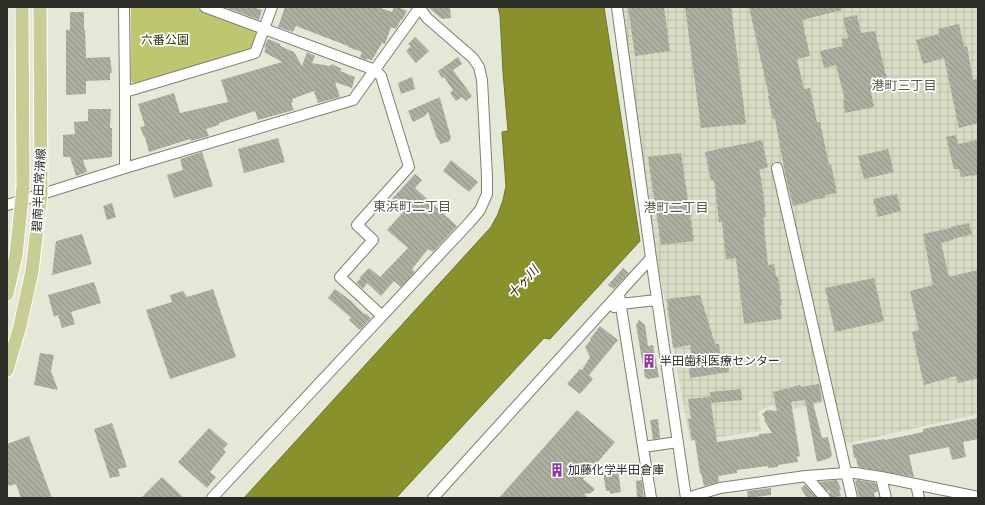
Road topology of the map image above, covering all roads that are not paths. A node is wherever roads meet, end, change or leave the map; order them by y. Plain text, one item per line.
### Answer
1 (22, 7) edge
2 (40, 7) edge
3 (124, 7) edge
4 (205, 7) edge
5 (272, 7) edge
6 (419, 7) edge
7 (617, 7) edge
8 (264, 29) junction
9 (374, 70) junction
10 (125, 92) junction
11 (125, 168) junction
12 (777, 168) dead end
13 (41, 194) junction
14 (22, 200) junction
15 (7, 205) edge
16 (651, 258) junction
17 (7, 294) edge
18 (620, 299) junction
19 (657, 300) junction
20 (382, 316) junction
21 (7, 370) edge
22 (678, 442) junction
23 (643, 447) junction
24 (846, 473) junction
25 (806, 476) junction
26 (881, 477) junction
27 (916, 484) junction
28 (978, 497) edge
29 (212, 498) edge
30 (433, 498) edge
31 (651, 498) edge
32 (687, 498) edge
33 (825, 498) edge
34 (852, 498) edge
35 (886, 498) edge
36 (919, 498) edge

1 - 14 main road, 碧南半田常滑線
2 - 13 main road, 碧南半田常滑線
3 - 10 street
4 - 8 street
5 - 8 street
6 - 9 street
6 - 20 street
7 - 16 street
8 - 9 street
8 - 10 street
9 - 11 street
9 - 20 street
10 - 11 street
11 - 13 street
12 - 24 street
13 - 14 street
13 - 21 main road, 碧南半田常滑線
14 - 15 street
14 - 17 main road, 碧南半田常滑線
16 - 18 street
16 - 19 street
18 - 19 street
18 - 23 street
18 - 30 street
19 - 22 street
20 - 29 street
22 - 23 street
22 - 32 street
23 - 31 street
24 - 25 street
24 - 26 street
24 - 34 street
25 - 32 street
25 - 33 street
26 - 27 street
26 - 35 street
27 - 28 street
27 - 36 street

